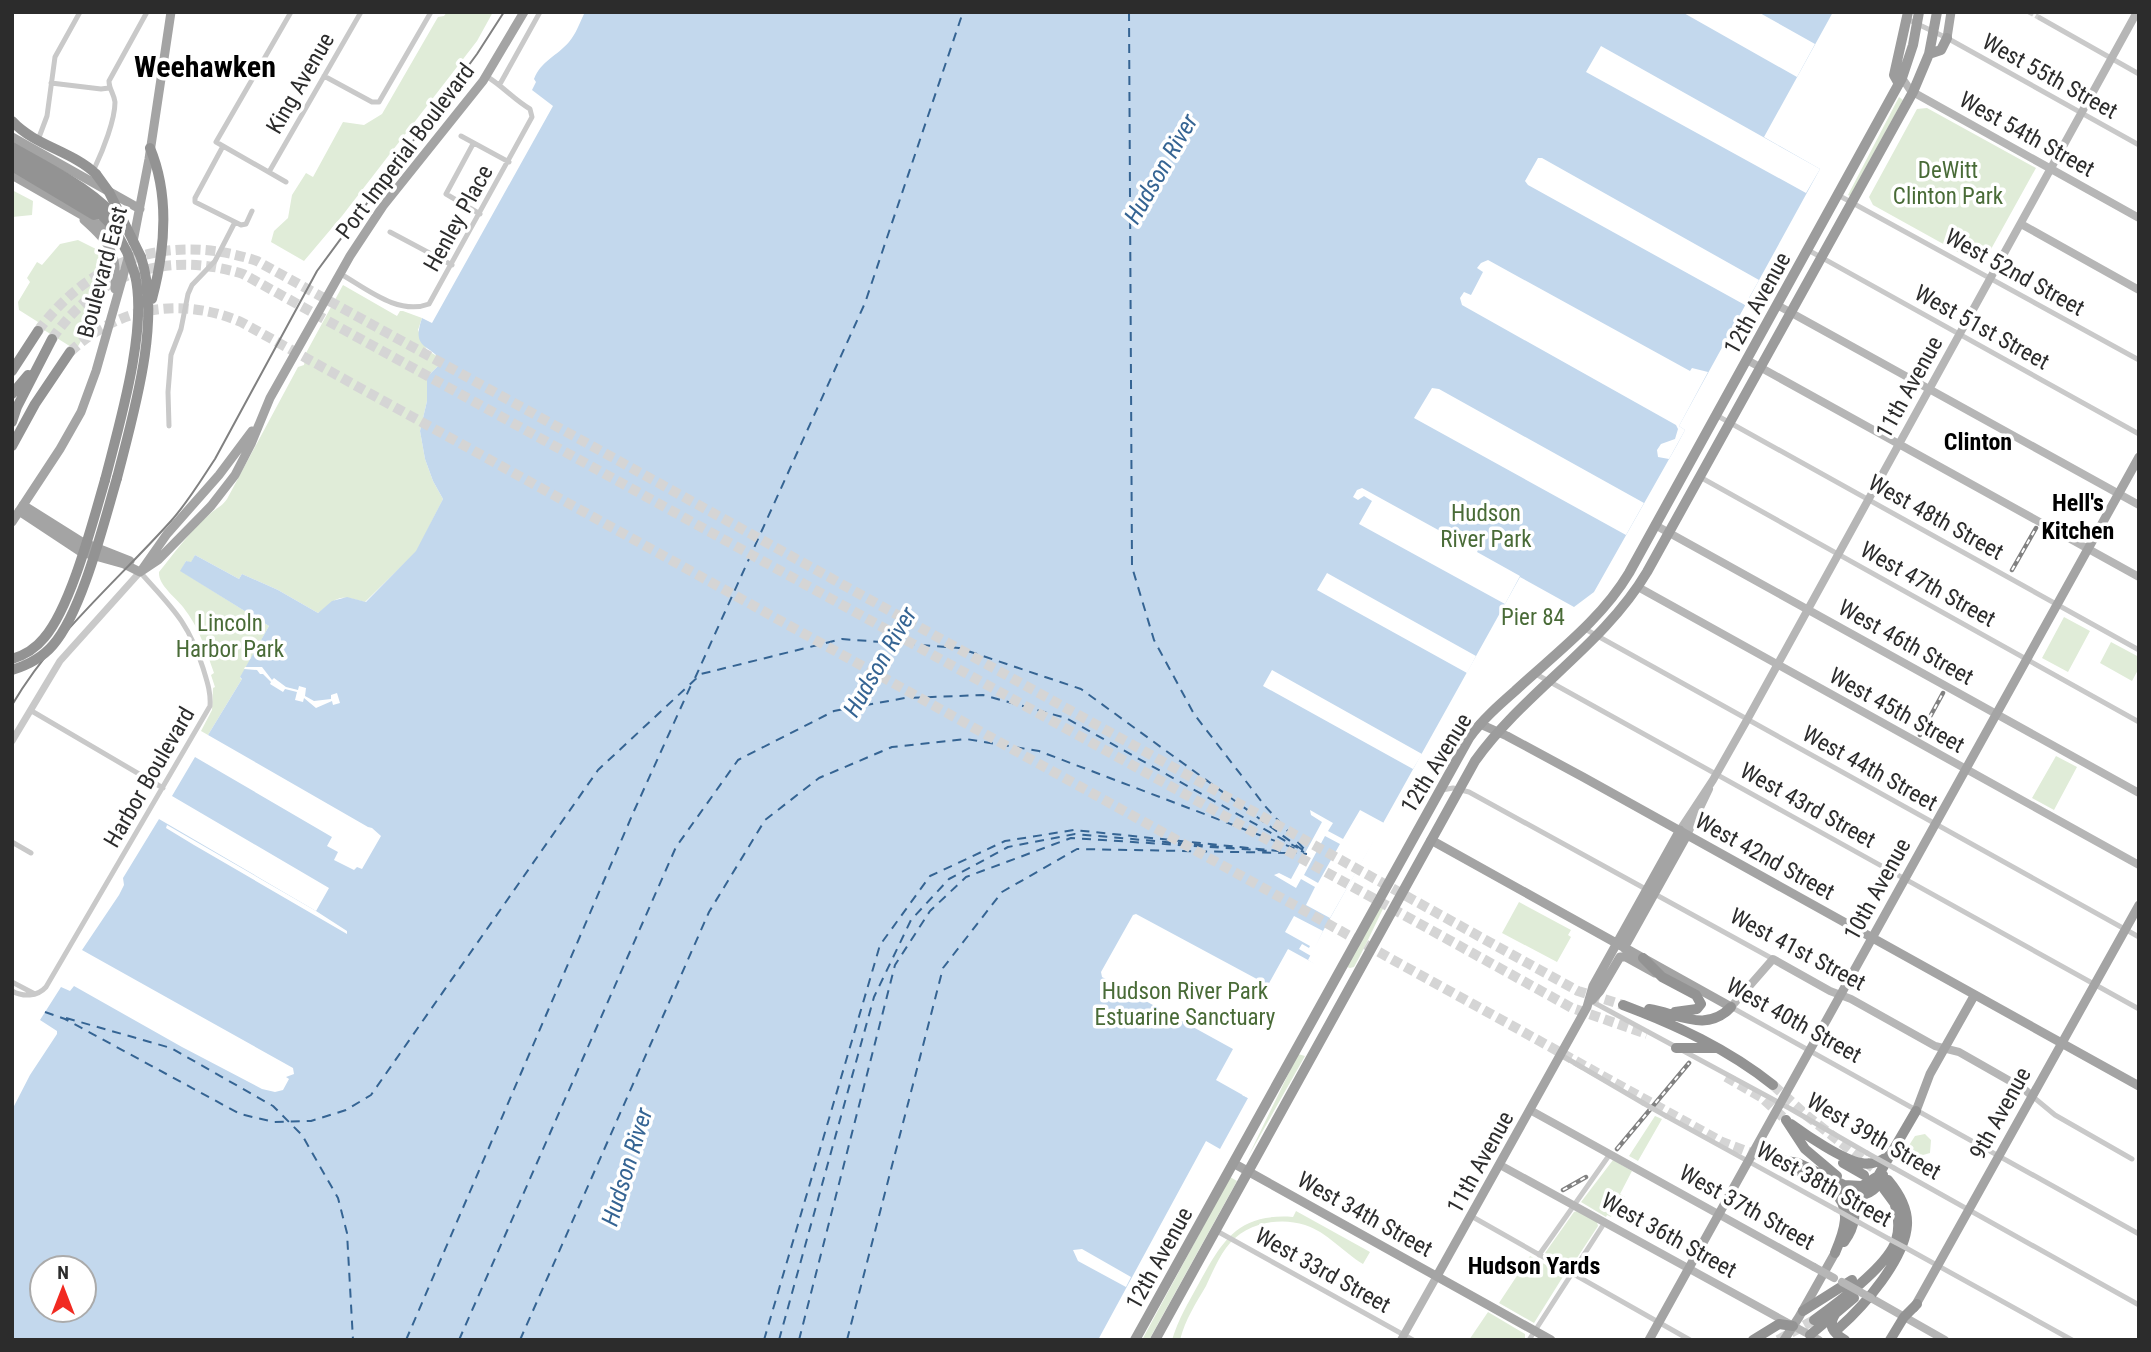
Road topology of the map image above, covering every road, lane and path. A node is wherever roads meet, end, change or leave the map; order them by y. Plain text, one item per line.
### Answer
1 (80, 12) edge
2 (148, 12) edge
3 (171, 12) edge
4 (291, 12) edge
5 (361, 12) edge
6 (430, 12) edge
7 (524, 12) edge
8 (540, 12) edge
9 (1919, 12) edge
10 (1937, 12) edge
11 (1951, 12) edge
12 (2137, 12) edge
13 (1908, 15) edge
14 (2040, 19) dead end
15 (1918, 24) junction
16 (1934, 32) junction
17 (1947, 38) junction
18 (1929, 54) junction
19 (2112, 59) junction
20 (2139, 74) edge
21 (324, 76) junction
22 (486, 76) junction
23 (1900, 81) junction
24 (51, 83) junction
25 (500, 84) junction
26 (109, 88) junction
27 (1913, 92) junction
28 (2082, 113) junction
29 (12, 121) edge
30 (12, 136) edge
31 (461, 136) dead end
32 (38, 141) junction
33 (473, 144) junction
34 (2139, 145) edge
35 (12, 147) edge
36 (150, 148) junction
37 (222, 148) junction
38 (12, 157) edge
39 (509, 162) junction
40 (12, 166) edge
41 (2051, 170) junction
42 (96, 171) junction
43 (269, 172) junction
44 (12, 175) edge
45 (286, 182) dead end
46 (1838, 195) junction
47 (1852, 202) junction
48 (69, 208) junction
49 (140, 209) junction
50 (252, 211) dead end
51 (480, 214) junction
52 (2139, 218) edge
53 (235, 222) junction
54 (2021, 224) junction
55 (115, 230) junction
56 (390, 233) dead end
57 (132, 240) junction
58 (1808, 250) junction
59 (1822, 258) junction
60 (452, 265) junction
61 (339, 274) junction
62 (1991, 279) junction
63 (2139, 290) edge
64 (1777, 305) junction
65 (113, 306) junction
66 (149, 312) junction
67 (1791, 313) junction
68 (38, 331) tunnel mouth
69 (1960, 335) junction
70 (52, 339) tunnel mouth
71 (71, 352) tunnel mouth
72 (1747, 360) junction
73 (2139, 360) edge
74 (39, 362) junction
75 (1760, 368) junction
76 (12, 371) edge
77 (1930, 389) junction
78 (12, 394) edge
79 (1716, 415) junction
80 (12, 422) edge
81 (258, 423) junction
82 (1730, 423) junction
83 (169, 426) dead end
84 (1709, 429) junction
85 (2139, 434) edge
86 (1723, 436) junction
87 (1899, 444) junction
88 (12, 446) edge
89 (2139, 457) edge
90 (219, 475) junction
91 (1700, 477) junction
92 (111, 479) junction
93 (223, 492) junction
94 (2118, 494) junction
95 (1868, 500) junction
96 (2139, 505) edge
97 (21, 508) junction
98 (12, 522) edge
99 (1656, 525) junction
100 (1669, 533) junction
101 (2088, 549) junction
102 (1838, 555) junction
103 (140, 572) junction
104 (2139, 577) edge
105 (1638, 587) junction
106 (2057, 604) junction
107 (1807, 610) junction
108 (1584, 628) junction
109 (1596, 636) junction
110 (2139, 650) edge
111 (12, 659) edge
112 (2026, 659) junction
113 (1777, 665) junction
114 (12, 670) edge
115 (1534, 673) junction
116 (1550, 681) junction
117 (30, 710) junction
118 (1996, 714) junction
119 (1747, 720) junction
120 (2139, 722) edge
121 (1480, 724) junction
122 (1498, 732) junction
123 (12, 740) edge
124 (1966, 769) junction
125 (1714, 777) junction
126 (163, 788) junction
127 (1459, 789) junction
128 (1439, 791) junction
129 (2139, 793) edge
130 (1935, 824) junction
131 (1683, 833) junction
132 (1431, 840) junction
133 (12, 842) edge
134 (31, 853) dead end
135 (2139, 865) edge
136 (1905, 878) junction
137 (1651, 892) junction
138 (2139, 905) edge
139 (2125, 930) junction
140 (2139, 937) edge
141 (1872, 939) junction
142 (1621, 949) junction
143 (1643, 958) junction
144 (1773, 960) junction
145 (1662, 977) junction
146 (12, 982) edge
147 (1333, 982) junction
148 (2095, 984) junction
149 (12, 991) edge
150 (33, 993) junction
151 (1840, 995) junction
152 (1974, 996) junction
153 (1344, 997) junction
154 (1590, 1001) junction
155 (1731, 1007) junction
156 (2139, 1009) edge
157 (1669, 1013) junction
158 (2061, 1043) junction
159 (1297, 1048) junction
160 (1676, 1048) junction
161 (1719, 1048) junction
162 (1944, 1049) junction
163 (1314, 1051) junction
164 (1809, 1051) junction
165 (1561, 1055) junction
166 (1773, 1085) tunnel mouth
167 (2139, 1086) edge
168 (2032, 1096) junction
169 (1780, 1104) junction
170 (1530, 1110) junction
171 (1916, 1111) junction
172 (1786, 1120) junction
173 (1610, 1154) junction
174 (1998, 1156) junction
175 (2132, 1159) dead end
176 (1891, 1160) junction
177 (1748, 1161) junction
178 (1233, 1163) junction
179 (1500, 1164) junction
180 (1248, 1171) junction
181 (1864, 1175) dead end
182 (1823, 1183) junction
183 (1847, 1194) junction
184 (1894, 1202) junction
185 (1574, 1205) junction
186 (1969, 1210) junction
187 (1718, 1215) junction
188 (1471, 1216) junction
189 (1605, 1222) junction
190 (1215, 1230) junction
191 (1905, 1234) junction
192 (2139, 1234) edge
193 (1835, 1252) junction
194 (1539, 1255) junction
195 (1896, 1257) junction
196 (1878, 1266) junction
197 (1938, 1266) junction
198 (1689, 1268) junction
199 (1571, 1274) junction
200 (1437, 1276) junction
201 (1917, 1304) joint
202 (2139, 1305) edge
203 (1802, 1311) junction
204 (1836, 1313) junction
205 (1906, 1318) junction
206 (1814, 1320) tunnel mouth
207 (1659, 1323) junction
208 (1793, 1326) junction
209 (1839, 1328) dead end
210 (1534, 1331) junction
211 (1402, 1337) edge
212 (1811, 1338) edge
213 (1135, 1340) edge
214 (1155, 1340) edge
215 (1413, 1340) edge
216 (1529, 1340) edge
217 (1551, 1340) edge
218 (1649, 1340) edge
219 (1690, 1340) edge
220 (1753, 1340) edge
221 (1784, 1340) edge
222 (1846, 1340) edge
223 (1890, 1340) edge
224 (1896, 1340) edge
225 (1945, 1340) edge
226 (2073, 1340) edge

1 - 24 street
2 - 26 street
3 - 36 main road, Boulevard East
4 - 37 street
5 - 21 street, King Avenue
6 - 21 street
7 - 22 main road, Port Imperial Boulevard
8 - 25 street
9 - 15 highway, 12th Avenue
10 - 16 highway, 12th Avenue
11 - 17 main road
12 - 19 main road, 11th Avenue
13 - 15 street, West 55th Street
13 - 23 highway
14 - 19 street
15 - 16 street, West 55th Street
15 - 23 highway, 12th Avenue
16 - 17 street, West 55th Street
16 - 18 highway, 12th Avenue
17 - 18 highway
17 - 28 street, West 55th Street
18 - 27 highway, 12th Avenue
19 - 20 street
19 - 28 main road, 11th Avenue
21 - 43 street, King Avenue
22 - 25 street, Henley Place
22 - 61 main road, Port Imperial Boulevard
23 - 27 main road, West 54th Street
23 - 46 highway, 12th Avenue
24 - 26 street
24 - 32 street
25 - 39 street, Henley Place
26 - 42 street
27 - 41 main road, West 54th Street
27 - 47 highway, 12th Avenue
28 - 34 street, West 55th Street
28 - 41 main road, 11th Avenue
29 - 32 highway
30 - 32 highway
30 - 49 main road
31 - 33 street
32 - 42 highway
33 - 39 street
33 - 51 street
35 - 57 highway, bridge
36 - 49 main road, Boulevard East
36 - 66 highway
37 - 43 street
37 - 53 street
38 - 55 highway
39 - 51 street, Henley Place
40 - 55 highway
41 - 52 main road, West 54th Street
41 - 54 main road, 11th Avenue
42 - 57 highway, bridge
43 - 45 street
44 - 48 main road
46 - 47 street, West 52nd Street
46 - 58 highway, 12th Avenue
47 - 59 highway, 12th Avenue
47 - 62 street, West 52nd Street
48 - 57 main road
48 - 65 main road
49 - 57 main road, Boulevard East
50 - 53 street
51 - 60 street, Henley Place
53 - 83 street
54 - 62 main road, 11th Avenue
54 - 63 main road
55 - 92 highway, bridge
56 - 60 street
57 - 65 main road, Boulevard East
57 - 66 highway, bridge
58 - 59 street, West 51st Street
58 - 64 highway, 12th Avenue
59 - 67 highway, 12th Avenue
59 - 69 street, West 51st Street
60 - 61 street, Henley Place
61 - 81 main road, Port Imperial Boulevard
62 - 69 main road, 11th Avenue
62 - 73 street, West 52nd Street
64 - 67 main road
64 - 72 highway, 12th Avenue
65 - 97 main road, Boulevard East
66 - 92 highway
67 - 75 highway, 12th Avenue
67 - 77 main road
68 - 76 highway
69 - 77 main road, 11th Avenue
69 - 85 street, West 51st Street
70 - 74 highway
71 - 88 highway
72 - 75 main road
72 - 79 highway, 12th Avenue
74 - 78 highway
74 - 80 highway
75 - 82 highway, 12th Avenue
75 - 87 main road
77 - 87 main road, 11th Avenue
77 - 94 main road
79 - 82 street, West 48th Street
79 - 84 highway, 12th Avenue
81 - 90 main road, Port Imperial Boulevard
81 - 93 main road, Port Imperial Boulevard
82 - 86 highway, 12th Avenue
82 - 95 street, West 48th Street
84 - 86 highway
84 - 99 highway, 12th Avenue
86 - 91 highway, 12th Avenue
87 - 95 main road, 11th Avenue
87 - 101 main road
89 - 94 main road, 10th Avenue
90 - 93 main road
90 - 103 main road, Port Imperial Boulevard
91 - 100 highway, 12th Avenue
91 - 102 street, West 47th Street
92 - 111 highway, bridge
92 - 114 highway, bridge
93 - 103 main road, Port Imperial Boulevard
94 - 96 main road
94 - 101 main road, 10th Avenue
95 - 102 main road, 11th Avenue
95 - 106 street, West 48th Street
97 - 98 main road, Boulevard East
97 - 103 main road
99 - 100 main road, West 46th Street
99 - 108 highway, 12th Avenue
100 - 105 highway, 12th Avenue
100 - 107 main road, West 46th Street
101 - 104 main road
101 - 106 main road, 10th Avenue
102 - 107 main road, 11th Avenue
102 - 112 street, West 47th Street
103 - 117 street
103 - 126 street, Harbor Boulevard
105 - 109 highway, 12th Avenue
105 - 113 main road, West 45th Street
106 - 110 street, West 48th Street
106 - 112 main road, 10th Avenue
107 - 113 main road, 11th Avenue
107 - 118 main road, West 46th Street
108 - 109 street, West 44th Street
108 - 115 highway, 12th Avenue
109 - 116 highway, 12th Avenue
109 - 119 street, West 44th Street
112 - 118 main road, 10th Avenue
112 - 120 street, West 47th Street
113 - 119 main road, 11th Avenue
113 - 124 main road, West 45th Street
115 - 116 street, West 43rd Street
115 - 121 highway, 12th Avenue
116 - 122 highway, 12th Avenue
116 - 125 street, West 43rd Street
117 - 123 street
117 - 126 street
118 - 124 main road, 10th Avenue
118 - 129 main road, West 46th Street
119 - 125 main road, 11th Avenue
119 - 130 street, West 44th Street
121 - 122 main road, West 42nd Street
121 - 128 highway, 12th Avenue
122 - 127 highway, 12th Avenue
122 - 131 main road, West 42nd Street
124 - 130 main road, 10th Avenue
124 - 135 main road, West 45th Street
125 - 131 main road, 11th Avenue
125 - 136 street, West 43rd Street
126 - 150 street, Harbor Boulevard
127 - 128 street
127 - 132 highway, 12th Avenue
127 - 137 street, West 41st Street
128 - 147 highway, 12th Avenue
130 - 136 main road, 10th Avenue
130 - 139 street, West 44th Street
131 - 137 main road, 11th Avenue
131 - 141 main road, West 42nd Street
132 - 142 main road, West 40th Street
132 - 153 highway, 12th Avenue
133 - 134 street
136 - 141 main road, 10th Avenue
136 - 148 street, West 43rd Street
137 - 142 main road, 11th Avenue
137 - 144 street, West 41st Street
138 - 139 main road, 9th Avenue
139 - 140 street, West 44th Street
139 - 148 main road, 9th Avenue
141 - 151 main road, 10th Avenue
141 - 152 main road, West 42nd Street
142 - 143 main road, West 40th Street
142 - 145 main road, West 40th Street
142 - 154 main road, 11th Avenue
142 - 154 main road, 11th Avenue
143 - 145 highway
143 - 155 main road, West 40th Street
144 - 151 main road, West 41st Street
144 - 155 main road
145 - 157 highway
146 - 150 street
147 - 153 highway
147 - 159 highway, 12th Avenue
148 - 156 street, West 43rd Street
148 - 158 main road, 9th Avenue
149 - 150 street
151 - 162 main road, West 41st Street
151 - 164 main road, 10th Avenue
152 - 158 main road, West 42nd Street
152 - 162 main road
153 - 163 highway, 12th Avenue
154 - 160 street, West 39th Street
154 - 165 main road, 11th Avenue
155 - 157 highway
155 - 164 street, West 40th Street
157 - 161 highway
158 - 167 main road, West 42nd Street
158 - 168 main road, 9th Avenue
159 - 163 highway
159 - 178 highway, 12th Avenue
160 - 161 highway
160 - 169 street, West 39th Street
161 - 166 highway
162 - 168 main road, West 41st Street
162 - 171 main road
163 - 180 highway, 12th Avenue
164 - 169 main road, 10th Avenue
164 - 171 street, West 40th Street
165 - 170 main road, 11th Avenue
165 - 177 street, West 38th Street, bridge
168 - 174 main road, 9th Avenue
168 - 175 street, West 41st Street
169 - 176 street, West 39th Street, bridge
169 - 177 main road, 10th Avenue
170 - 173 main road, West 37th Street
170 - 179 main road, 11th Avenue
171 - 174 street, West 40th Street
171 - 176 highway
172 - 176 highway
172 - 176 highway
172 - 181 highway
173 - 185 street
173 - 187 main road, West 37th Street
174 - 186 main road, 9th Avenue
174 - 192 street, West 40th Street
176 - 182 highway
176 - 183 highway
176 - 186 street, West 39th Street
177 - 187 main road, 10th Avenue
177 - 197 street, West 38th Street, bridge
178 - 180 main road, West 34th Street
178 - 213 highway, 12th Avenue
179 - 185 main road, West 36th Street
179 - 188 main road, 11th Avenue
180 - 190 highway, 12th Avenue
180 - 200 main road, West 34th Street
182 - 183 highway
182 - 193 highway
183 - 193 highway
184 - 191 highway
184 - 191 highway
184 - 196 highway
185 - 189 main road, West 36th Street
185 - 194 street
186 - 197 main road, 9th Avenue
186 - 202 street, West 39th Street
187 - 198 main road, 10th Avenue
187 - 205 main road, West 37th Street, bridge
188 - 194 street
188 - 200 main road, 11th Avenue
189 - 198 main road, West 36th Street
189 - 199 street
190 - 211 street, West 33rd Street
190 - 214 highway, 12th Avenue
191 - 195 highway
193 - 203 main road
194 - 199 street
195 - 204 highway
195 - 209 highway
196 - 203 highway
196 - 206 highway
197 - 201 main road, 9th Avenue
197 - 226 street, West 38th Street
198 - 207 main road, 10th Avenue
198 - 208 main road, West 36th Street
199 - 207 street
199 - 210 street
200 - 210 main road, West 34th Street
200 - 211 main road, 11th Avenue
201 - 205 highway
203 - 208 main road
204 - 212 highway
204 - 222 highway
205 - 223 highway
205 - 224 main road
205 - 225 main road, West 37th Street
207 - 218 main road, 10th Avenue
207 - 219 street
208 - 212 main road, West 36th Street
208 - 220 highway
208 - 221 main road
210 - 216 street
210 - 217 main road, West 34th Street
211 - 215 street, West 33rd Street

